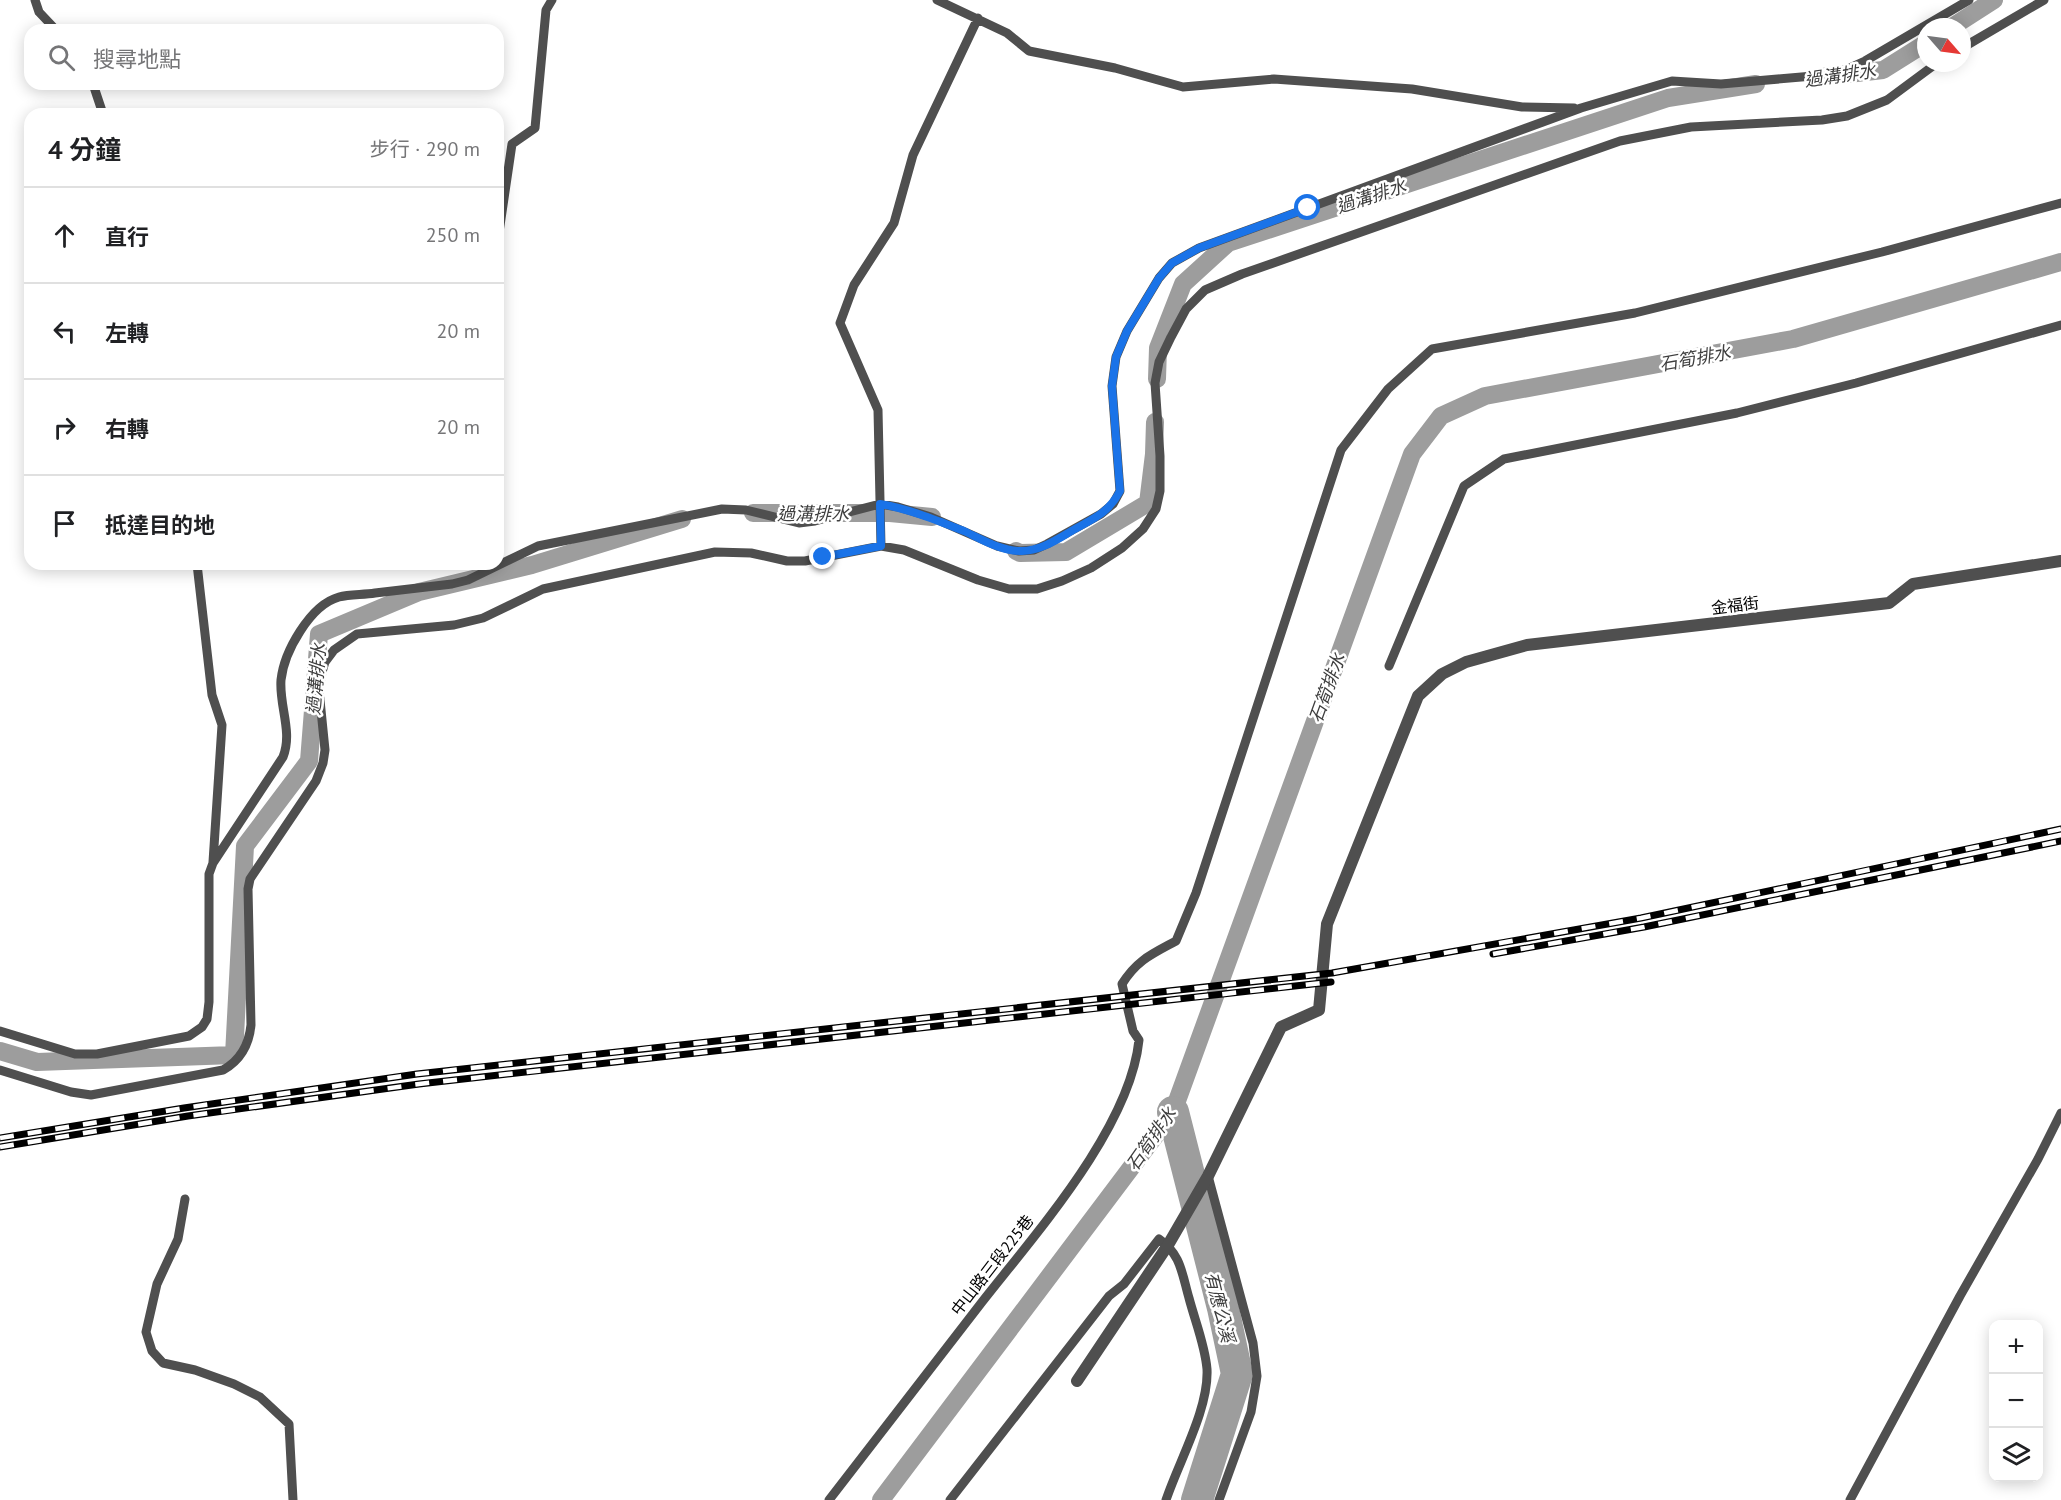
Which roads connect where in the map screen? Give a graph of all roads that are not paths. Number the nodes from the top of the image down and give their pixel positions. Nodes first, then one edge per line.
1 (35, 0) edge
2 (552, 0) edge
3 (937, 0) edge
4 (1969, 0) edge
5 (2044, 0) edge
6 (978, 18) junction
7 (50, 24) edge
8 (1971, 43) edge
9 (1925, 72) edge
10 (95, 90) edge
11 (101, 108) edge
12 (1581, 108) junction
13 (504, 198) edge
14 (2061, 202) edge
15 (2061, 325) edge
16 (880, 504) junction
17 (881, 546) junction
18 (2061, 561) edge
19 (504, 562) edge
20 (198, 570) edge
21 (487, 570) edge
22 (1389, 666) dead end
23 (213, 862) junction
24 (0, 1031) edge
25 (0, 1071) edge
26 (2061, 1113) edge
27 (1208, 1176) junction
28 (185, 1199) dead end
29 (1168, 1245) junction
30 (1077, 1381) dead end
31 (293, 1500) edge
32 (829, 1500) edge
33 (950, 1500) edge
34 (1167, 1500) edge
35 (1220, 1500) edge
36 (1850, 1500) edge

1 - 7 lane
2 - 13 lane
3 - 6 lane
4 - 12 lane
5 - 8 lane
6 - 12 lane
6 - 16 lane
9 - 17 lane
10 - 11 lane
12 - 16 lane
14 - 32 lane, 中山路三段225巷
15 - 22 lane
16 - 17 lane
16 - 19 lane
17 - 25 lane
18 - 27 street, 金福街
20 - 23 lane
21 - 23 lane
23 - 24 lane
26 - 36 lane
27 - 29 street
27 - 35 lane
28 - 31 lane
29 - 30 street
29 - 33 lane
29 - 34 lane

